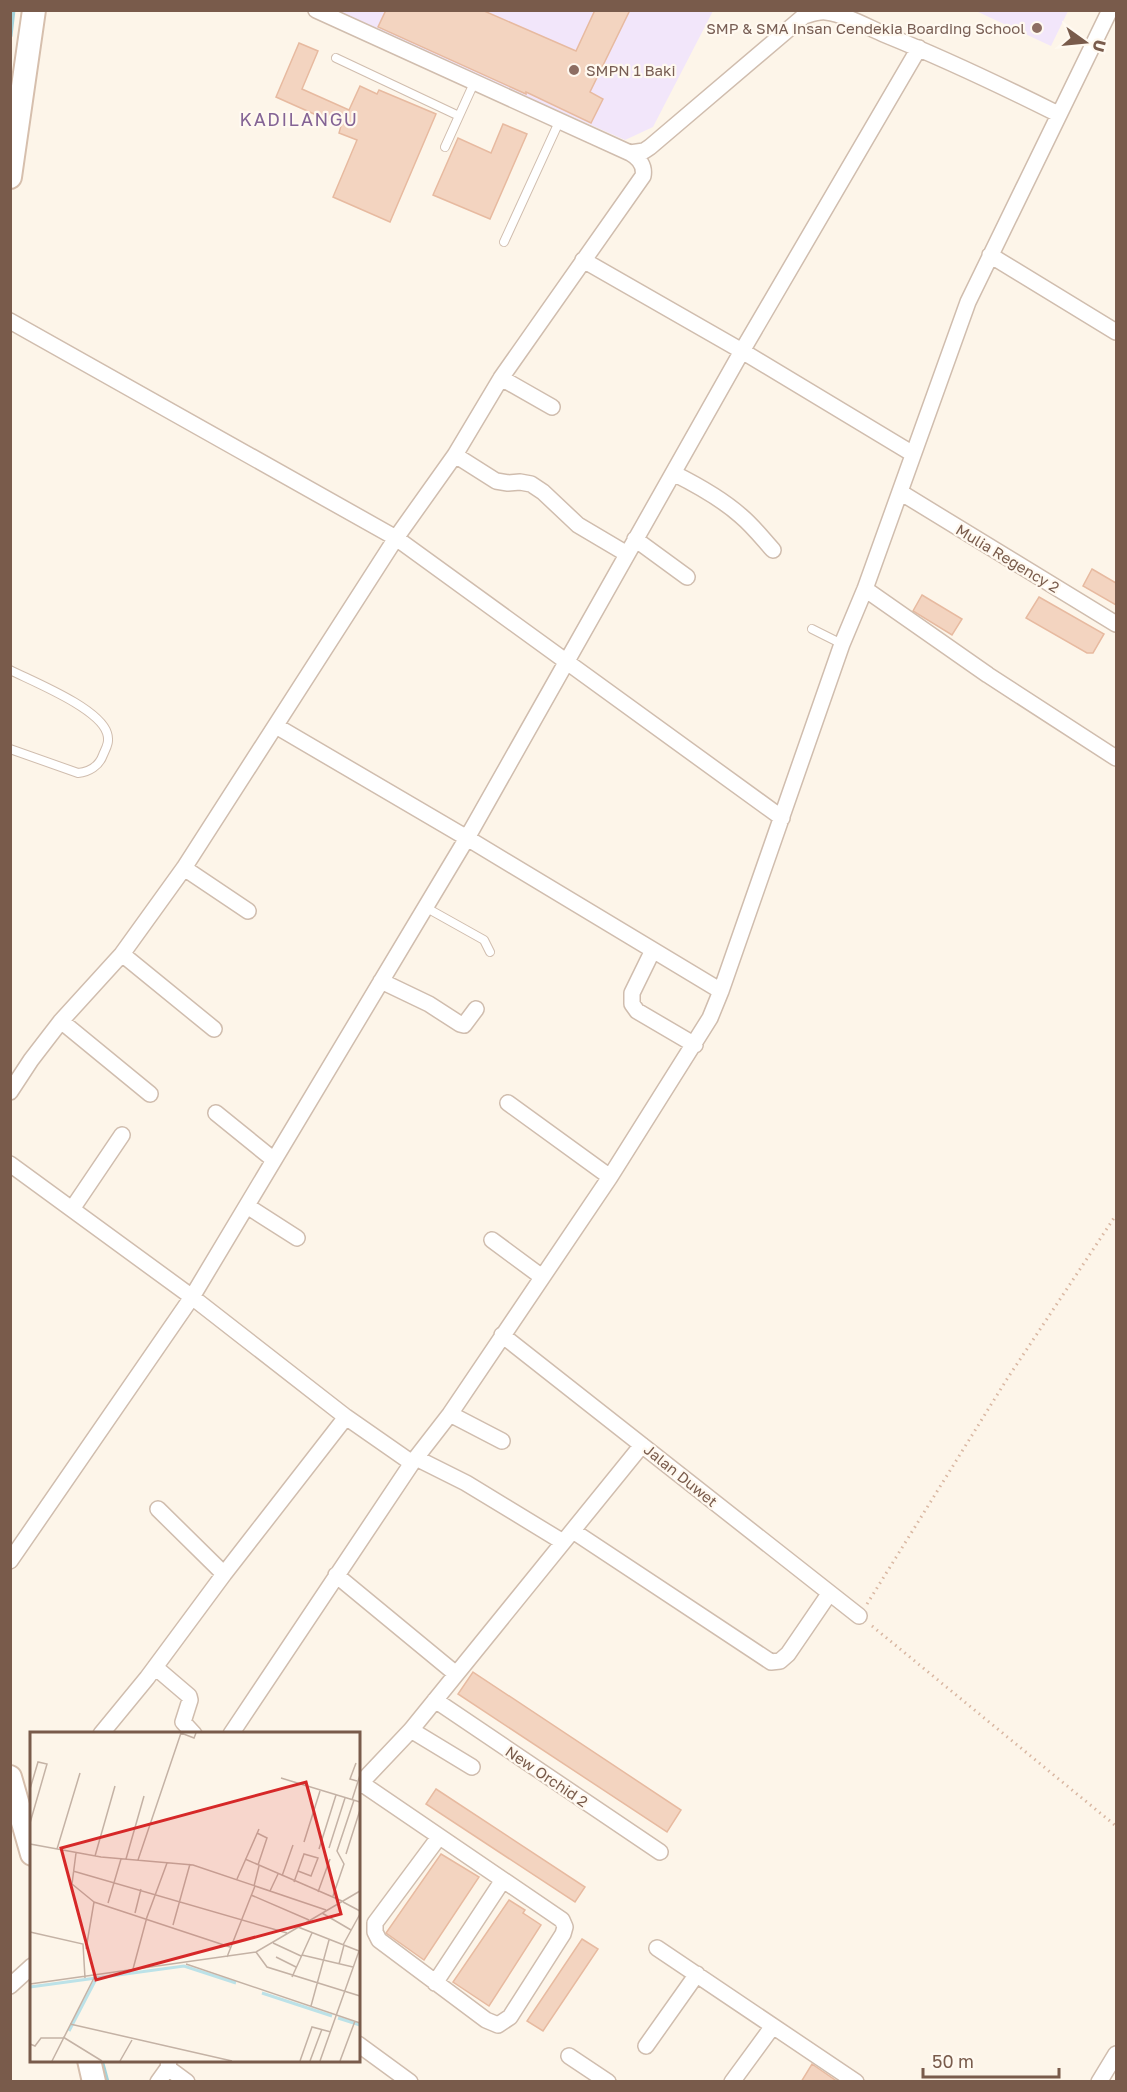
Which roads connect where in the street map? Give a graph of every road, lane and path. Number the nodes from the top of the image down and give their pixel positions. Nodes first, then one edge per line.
1 (34, 10) edge
2 (316, 10) edge
3 (1110, 10) edge
4 (919, 48) junction
5 (336, 58) dead end
6 (474, 84) junction
7 (1058, 114) junction
8 (459, 116) junction
9 (559, 122) junction
10 (445, 147) dead end
11 (630, 153) junction
12 (10, 177) edge
13 (504, 242) dead end
14 (990, 255) junction
15 (583, 260) junction
16 (10, 321) edge
17 (1116, 332) edge
18 (742, 351) junction
19 (501, 378) junction
20 (552, 407) dead end
21 (913, 454) junction
22 (455, 455) junction
23 (673, 473) junction
24 (900, 492) junction
25 (396, 538) junction
26 (635, 539) junction
27 (773, 550) dead end
28 (627, 554) junction
29 (687, 577) dead end
30 (865, 589) junction
31 (1116, 624) edge
32 (812, 629) dead end
33 (842, 644) junction
34 (567, 660) junction
35 (10, 670) edge
36 (276, 726) junction
37 (10, 749) edge
38 (1116, 758) edge
39 (782, 818) junction
40 (467, 838) junction
41 (184, 868) junction
42 (425, 907) junction
43 (248, 911) dead end
44 (653, 950) junction
45 (490, 952) dead end
46 (122, 954) junction
47 (381, 981) junction
48 (721, 991) junction
49 (476, 1009) dead end
50 (61, 1021) junction
51 (214, 1029) dead end
52 (695, 1045) junction
53 (10, 1092) edge
54 (150, 1094) dead end
55 (508, 1103) dead end
56 (216, 1113) dead end
57 (122, 1135) dead end
58 (274, 1160) junction
59 (10, 1164) edge
60 (610, 1177) junction
61 (247, 1206) junction
62 (72, 1209) junction
63 (1116, 1215) edge
64 (297, 1238) dead end
65 (492, 1240) dead end
66 (542, 1277) junction
67 (192, 1297) junction
68 (502, 1335) junction
69 (450, 1414) junction
70 (346, 1417) junction
71 (502, 1441) dead end
72 (642, 1445) junction
73 (414, 1460) junction
74 (158, 1509) dead end
75 (568, 1537) junction
76 (10, 1561) edge
77 (224, 1574) junction
78 (336, 1575) junction
79 (829, 1594) junction
80 (859, 1616) junction
81 (155, 1667) junction
82 (456, 1674) junction
83 (435, 1700) junction
84 (411, 1730) junction
85 (103, 1732) edge
86 (192, 1732) edge
87 (232, 1732) edge
88 (472, 1767) dead end
89 (10, 1776) edge
90 (360, 1784) edge
91 (27, 1818) edge
92 (1116, 1826) edge
93 (439, 1837) junction
94 (30, 1840) edge
95 (660, 1852) dead end
96 (503, 1880) junction
97 (657, 1948) dead end
98 (30, 1968) edge
99 (697, 1974) junction
100 (435, 1983) junction
101 (10, 1986) edge
102 (773, 2026) junction
103 (360, 2045) edge
104 (646, 2046) dead end
105 (1116, 2054) edge
106 (569, 2056) dead end
107 (89, 2062) edge
108 (168, 2064) edge
109 (851, 2080) edge
110 (94, 2082) edge
111 (158, 2082) edge
112 (187, 2082) edge
113 (410, 2082) edge
114 (608, 2082) edge
115 (732, 2082) edge
116 (1099, 2082) edge

1 - 12 main road
2 - 6 street
3 - 7 street
4 - 7 street
4 - 11 street
4 - 18 street
5 - 8 lane
6 - 8 lane
6 - 9 street
7 - 14 street
8 - 10 lane
9 - 11 street
9 - 13 lane
11 - 15 street
14 - 17 street
14 - 21 street
15 - 18 street
15 - 19 street
16 - 25 street
18 - 21 street
18 - 23 street
19 - 20 street
19 - 22 street
21 - 24 street
22 - 25 street
22 - 28 street
23 - 26 street
23 - 27 street
24 - 30 street
24 - 31 street, Mulia Regency 2
25 - 34 street
25 - 36 street
26 - 28 street
26 - 29 street
28 - 34 street
30 - 33 street
30 - 38 street
32 - 33 lane
33 - 39 street
34 - 39 street
34 - 40 street
35 - 37 lane
36 - 40 street
36 - 41 street
39 - 48 street
40 - 42 street
40 - 44 street
41 - 43 street
41 - 46 street
42 - 45 lane
42 - 47 street
44 - 48 street
44 - 52 street
46 - 50 street
46 - 51 street
47 - 49 street
47 - 58 street
48 - 52 street
50 - 53 street
50 - 54 street
52 - 60 street
55 - 60 street
56 - 58 street
57 - 62 street
58 - 61 street
59 - 62 street
60 - 66 street
61 - 64 street
61 - 67 street
62 - 67 street
63 - 80 path
65 - 66 street
66 - 68 street
67 - 70 street
67 - 76 street
68 - 69 street
68 - 72 street, Jalan Duwet
69 - 71 street
69 - 73 street
70 - 73 street
70 - 77 street
72 - 75 street
72 - 79 street, Jalan Duwet
73 - 75 street
73 - 78 street
74 - 77 street
75 - 79 street
75 - 82 street
77 - 81 street
78 - 82 street
78 - 87 street
79 - 80 street, Jalan Duwet
80 - 92 path
81 - 85 street
81 - 86 street
82 - 83 street
83 - 84 street
83 - 95 street, New Orchid 2
84 - 88 street
84 - 90 street
89 - 91 main road
90 - 93 street
91 - 94 main road
93 - 96 street
93 - 100 street
96 - 100 street
96 - 100 street
97 - 99 street
98 - 101 street
99 - 102 street
99 - 104 street
102 - 109 street
102 - 115 street
103 - 113 street
105 - 116 street
106 - 114 street
107 - 110 main road
108 - 111 street
108 - 112 street

